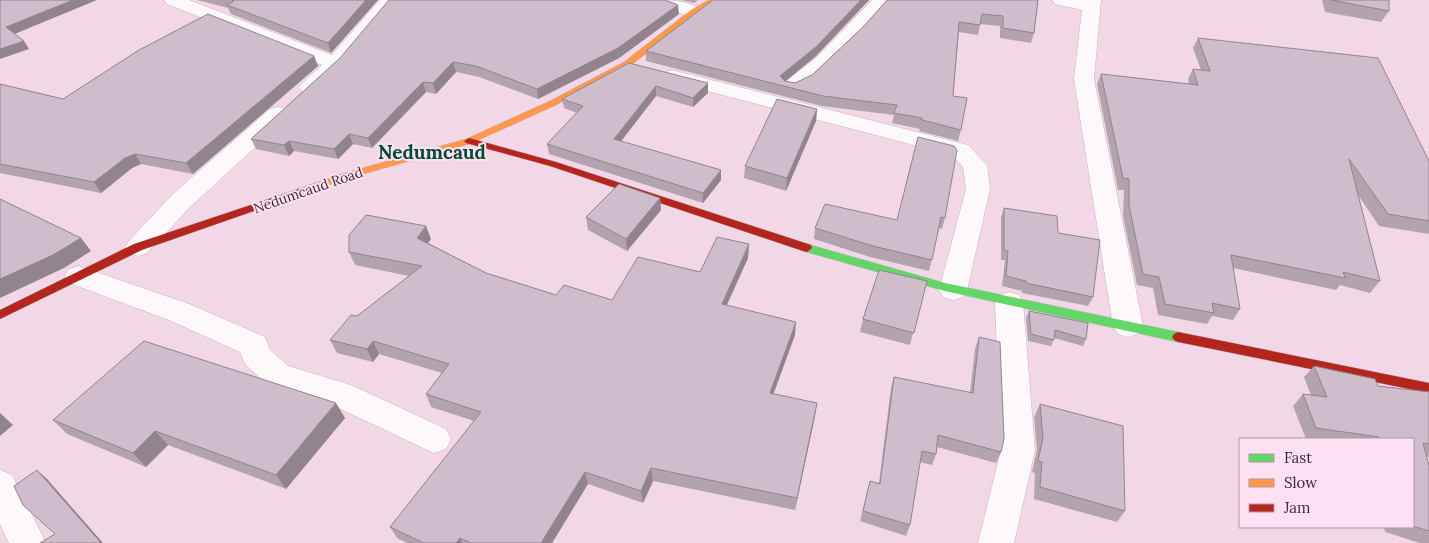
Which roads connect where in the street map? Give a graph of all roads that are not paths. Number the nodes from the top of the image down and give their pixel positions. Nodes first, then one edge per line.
1 (173, 0) edge
2 (390, 0) edge
3 (662, 0) edge
4 (714, 0) edge
5 (882, 0) edge
6 (1061, 0) edge
7 (1091, 3) edge
8 (694, 12) junction
9 (336, 62) junction
10 (628, 64) junction
11 (792, 86) edge
12 (469, 141) junction
13 (138, 247) junction
14 (79, 276) junction
15 (953, 290) junction
16 (1009, 302) junction
17 (0, 315) edge
18 (1128, 326) junction
19 (1429, 388) edge
20 (434, 439) dead end
21 (0, 486) edge
22 (28, 543) edge
23 (996, 543) edge

1 - 9 street
2 - 9 street
3 - 8 street
4 - 8 street, Nedumcaud Road
5 - 11 street
6 - 7 street
7 - 18 street
8 - 10 street, Nedumcaud Road
9 - 13 street
10 - 12 street, Nedumcaud Road
10 - 15 street
12 - 13 street, Nedumcaud Road
12 - 15 street
13 - 14 street, Nedumcaud Road
14 - 17 street, Nedumcaud Road
14 - 20 street
15 - 16 street
16 - 18 street
16 - 23 street
18 - 19 street
21 - 22 street

